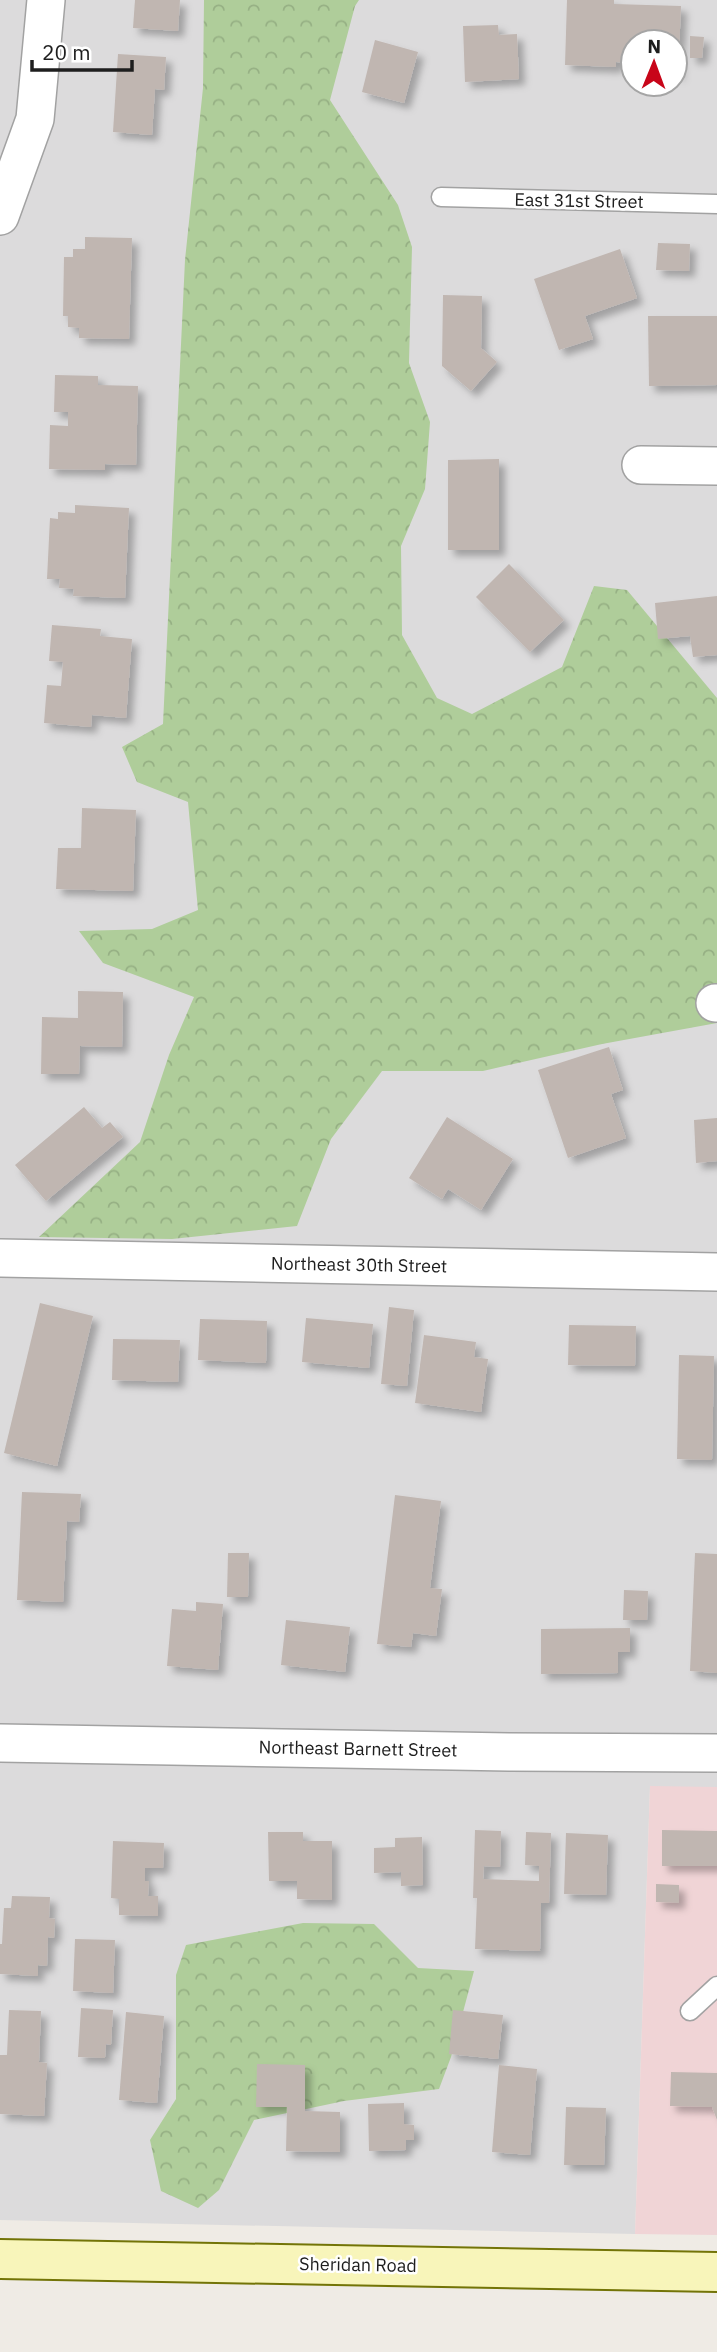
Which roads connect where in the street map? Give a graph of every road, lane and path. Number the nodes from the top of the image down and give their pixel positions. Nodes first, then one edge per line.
1 (46, 0) edge
2 (442, 197) dead end
3 (717, 204) edge
4 (0, 216) edge
5 (641, 465) dead end
6 (717, 466) edge
7 (0, 1258) edge
8 (717, 1272) edge
9 (0, 1742) edge
10 (717, 1753) edge
11 (717, 1986) edge
12 (690, 2011) dead end
13 (0, 2259) edge
14 (717, 2272) edge

1 - 4 street
2 - 3 lane, East 31st Street
5 - 6 street
7 - 8 street, Northeast 30th Street
9 - 10 street, Northeast Barnett Street
11 - 12 lane
13 - 14 main road, Sheridan Road

